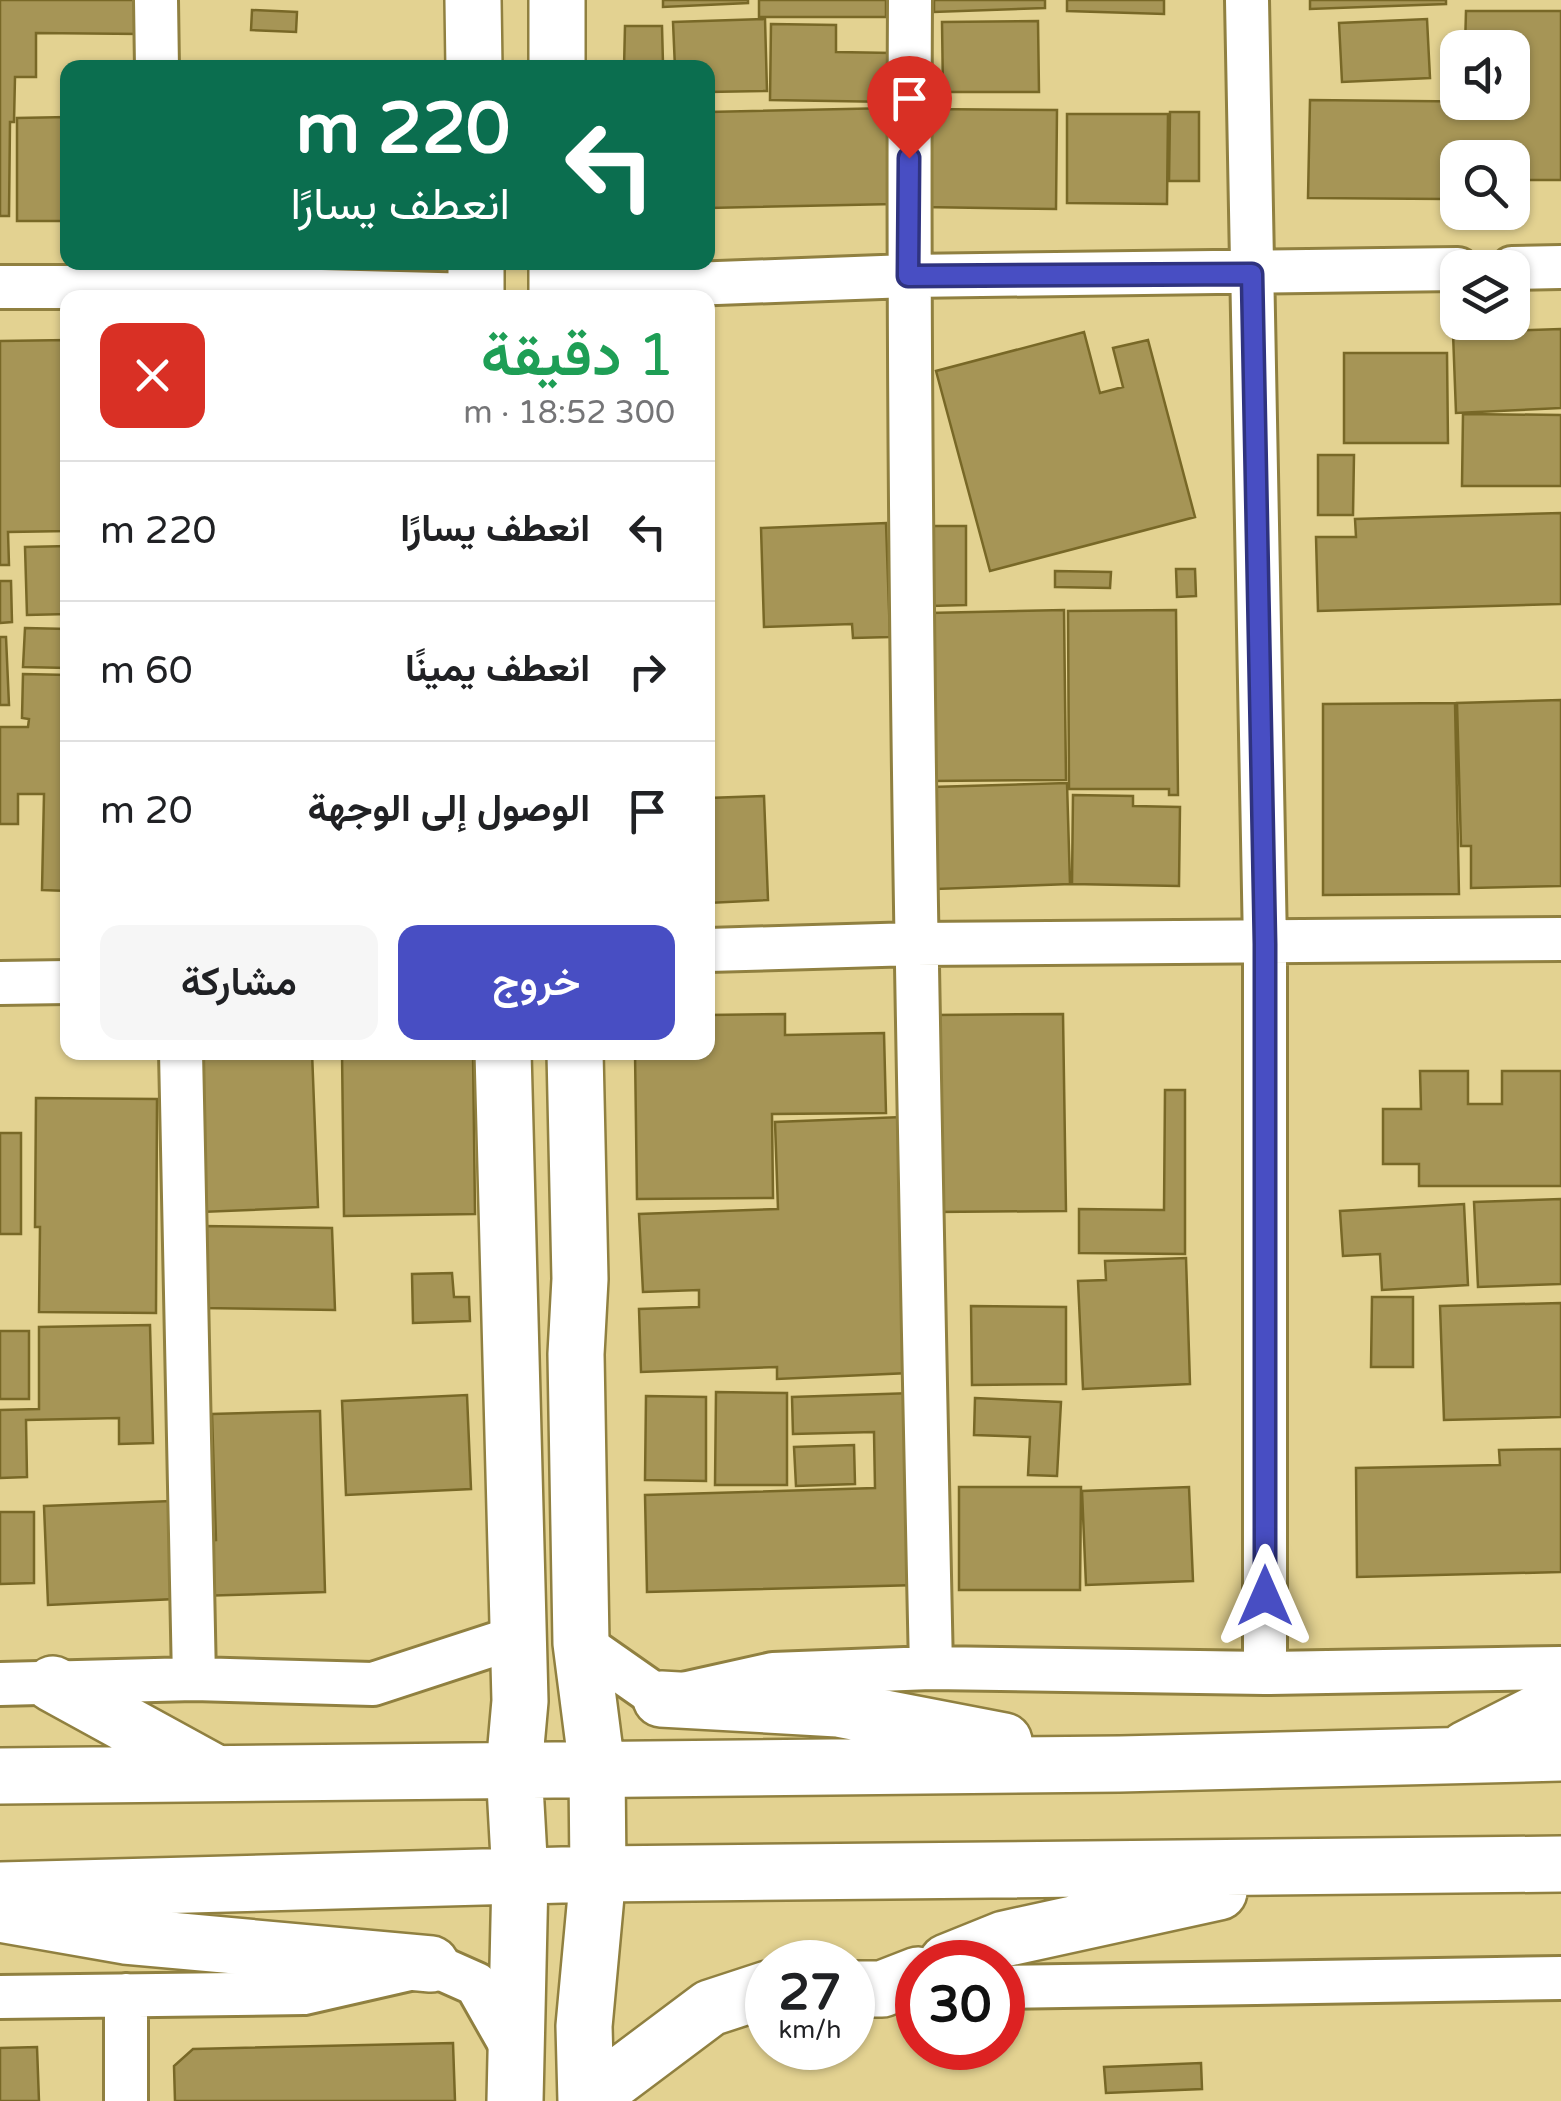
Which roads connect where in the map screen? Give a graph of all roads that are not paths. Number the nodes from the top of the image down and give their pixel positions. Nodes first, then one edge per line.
1 (156, 0) edge
2 (473, 0) edge
3 (558, 0) edge
4 (910, 0) edge
5 (1247, 0) edge
6 (157, 60) edge
7 (474, 60) edge
8 (557, 60) edge
9 (1561, 266) edge
10 (1530, 267) edge
11 (1440, 269) edge
12 (1252, 274) junction
13 (908, 276) junction
14 (161, 282) edge
15 (557, 283) edge
16 (476, 285) edge
17 (0, 287) edge
18 (1561, 939) edge
19 (915, 944) junction
20 (1265, 944) junction
21 (715, 950) edge
22 (60, 982) edge
23 (0, 983) edge
24 (181, 1060) edge
25 (503, 1060) edge
26 (574, 1060) edge
27 (517, 1637) junction
28 (581, 1643) junction
29 (932, 1668) junction
30 (1561, 1668) edge
31 (1265, 1673) junction
32 (194, 1678) junction
33 (26, 1684) edge
34 (661, 1700) junction
35 (1561, 1701) edge
36 (1561, 1752) edge
37 (1454, 1755) junction
38 (1120, 1764) junction
39 (514, 1768) junction
40 (597, 1768) junction
41 (213, 1772) junction
42 (0, 1776) edge
43 (1560, 1865) edge
44 (1336, 1867) junction
45 (598, 1874) junction
46 (520, 1876) junction
47 (0, 1890) edge
48 (0, 1914) edge
49 (1002, 1940) edge
50 (431, 1964) junction
51 (1561, 1978) edge
52 (1025, 1988) edge
53 (126, 1995) junction
54 (745, 1997) edge
55 (0, 1998) edge
56 (515, 2076) edge
57 (126, 2101) edge
58 (586, 2101) edge

1 - 6 street
2 - 7 street
3 - 8 street
4 - 13 street
5 - 12 street
9 - 10 street
11 - 12 street
12 - 13 street
12 - 20 street
13 - 15 street
13 - 19 street
14 - 16 street
14 - 17 street
18 - 20 street
19 - 20 street
19 - 21 street
19 - 29 street
20 - 31 street
22 - 23 street
24 - 32 street
25 - 27 street
26 - 28 street
27 - 32 street
27 - 39 street
28 - 34 street
28 - 40 street
29 - 31 street
29 - 34 street
30 - 31 street
32 - 33 street
33 - 41 street
34 - 38 street
35 - 37 street
36 - 37 street
37 - 38 street
38 - 40 street
39 - 40 street
39 - 41 street
39 - 46 street
40 - 45 street
41 - 42 street
43 - 44 street
44 - 45 street
44 - 49 street
45 - 46 street
45 - 58 street
46 - 47 street
46 - 56 street
48 - 50 street
50 - 53 street
50 - 56 street
51 - 52 street
53 - 55 street
53 - 57 street
54 - 58 street

